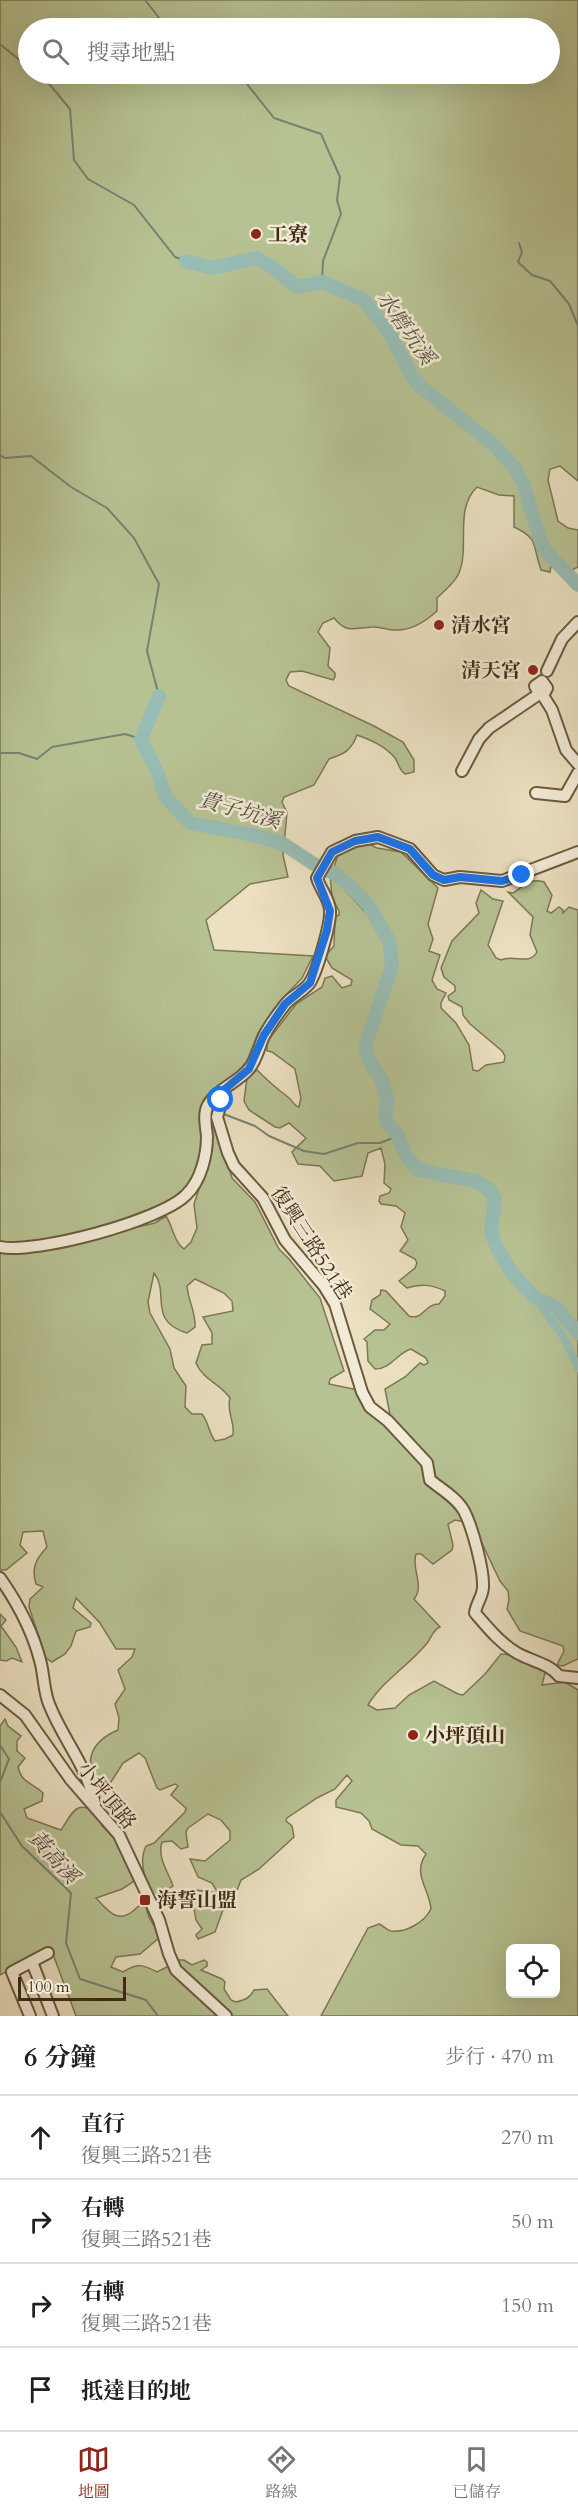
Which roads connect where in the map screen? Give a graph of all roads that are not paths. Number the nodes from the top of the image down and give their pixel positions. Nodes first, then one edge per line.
1 (578, 622) edge
2 (547, 671) dead end
3 (578, 764) edge
4 (462, 771) dead end
5 (578, 773) edge
6 (536, 793) dead end
7 (578, 852) edge
8 (225, 1089) junction
9 (0, 1247) edge
10 (0, 1578) edge
11 (578, 1678) edge
12 (0, 1695) edge
13 (96, 1807) junction
14 (48, 1953) dead end
15 (32, 1962) junction
16 (30, 2016) edge
17 (53, 2016) edge
18 (226, 2016) edge

1 - 2 street
3 - 4 street
5 - 6 street
7 - 8 street
8 - 9 street
8 - 11 street, 復興三路521巷
10 - 13 street
12 - 13 street, 小坪頂路
13 - 18 street, 小坪頂路
14 - 15 street
15 - 16 street
15 - 17 street

